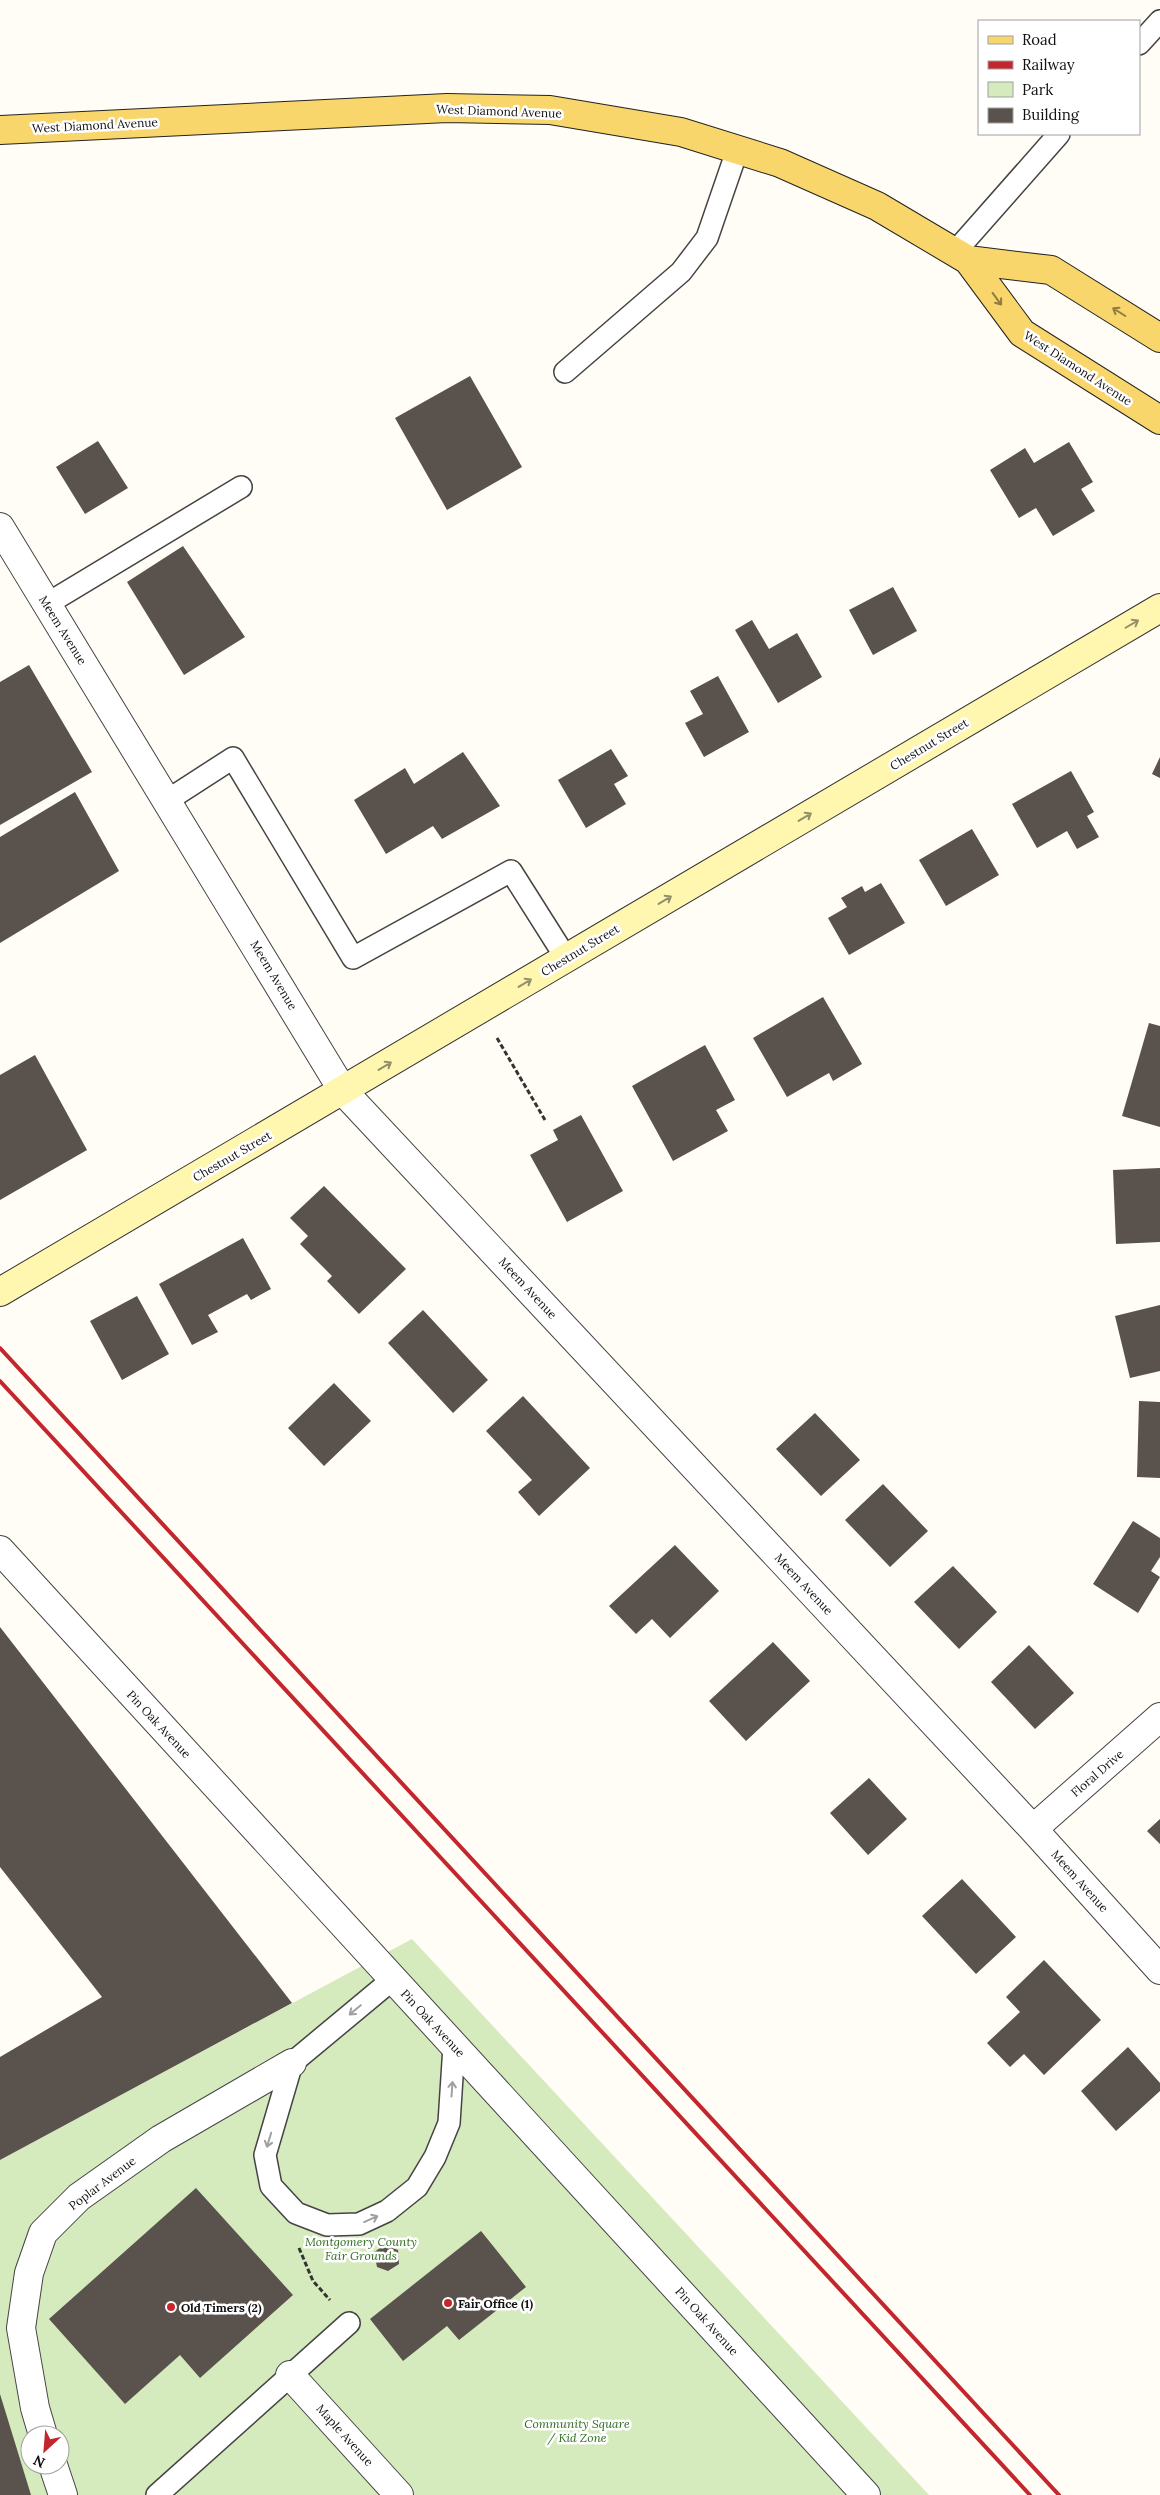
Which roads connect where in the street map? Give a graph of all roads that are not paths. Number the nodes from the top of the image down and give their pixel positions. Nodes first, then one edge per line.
1 (1160, 21) edge
2 (1140, 43) edge
3 (0, 130) edge
4 (1058, 135) edge
5 (738, 148) junction
6 (962, 256) junction
7 (1160, 338) edge
8 (565, 372) dead end
9 (1160, 420) edge
10 (241, 487) dead end
11 (0, 528) edge
12 (47, 604) junction
13 (1160, 608) edge
14 (168, 800) junction
15 (566, 958) junction
16 (343, 1090) junction
17 (0, 1292) edge
18 (0, 1550) edge
19 (1160, 1717) edge
20 (1033, 1829) junction
21 (1160, 1970) edge
22 (393, 1978) junction
23 (454, 2046) junction
24 (292, 2063) junction
25 (349, 2323) road end
26 (290, 2375) junction
27 (40, 2425) edge
28 (56, 2475) edge
29 (63, 2495) edge
30 (157, 2495) edge
31 (399, 2495) edge
32 (866, 2495) edge

1 - 2 lane
3 - 5 main road, West Diamond Avenue
4 - 6 lane
5 - 6 main road, West Diamond Avenue
5 - 8 lane
7 -> 6 main road, West Diamond Avenue
6 -> 9 main road, West Diamond Avenue
10 - 12 lane
11 - 12 street, Meem Avenue
12 - 14 street, Meem Avenue
15 -> 13 street, Chestnut Street
14 - 15 lane
14 - 16 street, Meem Avenue
16 -> 15 street, Chestnut Street
16 - 17 street, Chestnut Street
16 - 20 street, Meem Avenue
18 - 22 street, Pin Oak Avenue
19 - 20 street, Floral Drive
20 - 21 street, Meem Avenue
22 - 23 street, Pin Oak Avenue
22 -> 24 lane
24 -> 23 lane
23 - 32 street, Pin Oak Avenue
24 - 27 street, Poplar Avenue
25 - 26 lane
26 - 30 lane
26 - 31 street, Maple Avenue
28 - 29 street

